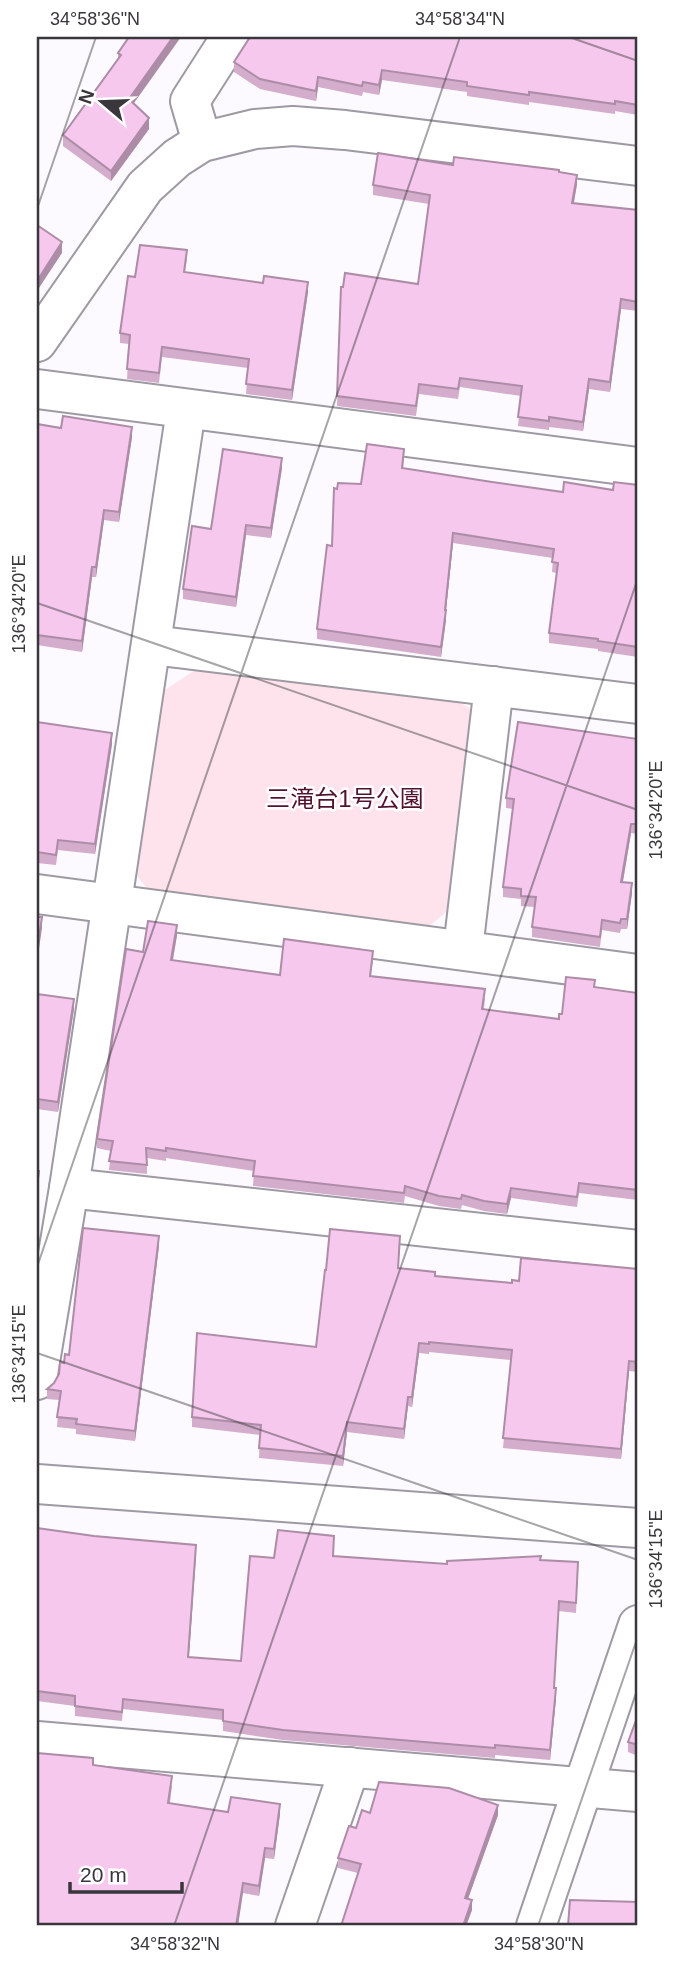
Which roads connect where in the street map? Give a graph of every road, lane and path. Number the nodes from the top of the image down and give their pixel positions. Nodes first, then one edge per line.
1 (231, 37) edge
2 (202, 142) junction
3 (638, 166) edge
4 (37, 342) edge
5 (37, 389) edge
6 (186, 410) junction
7 (638, 467) edge
8 (152, 645) junction
9 (494, 686) junction
10 (638, 704) edge
11 (37, 894) edge
12 (111, 904) junction
13 (463, 949) junction
14 (638, 974) edge
15 (69, 1188) junction
16 (638, 1250) edge
17 (37, 1380) edge
18 (37, 1484) edge
19 (638, 1528) edge
20 (638, 1625) edge
21 (37, 1741) edge
22 (350, 1767) junction
23 (582, 1787) junction
24 (638, 1792) edge
25 (296, 1926) edge
26 (536, 1926) edge

1 - 2 street
2 - 3 street
2 - 4 street
5 - 6 street
6 - 7 street
6 - 8 street
8 - 9 street
8 - 12 street
9 - 10 street
9 - 13 street
11 - 12 street
12 - 13 street
12 - 15 street
13 - 14 street
15 - 16 street
15 - 17 street
18 - 19 street
20 - 23 street
21 - 22 street
22 - 23 street
22 - 25 street
23 - 24 street
23 - 26 street

